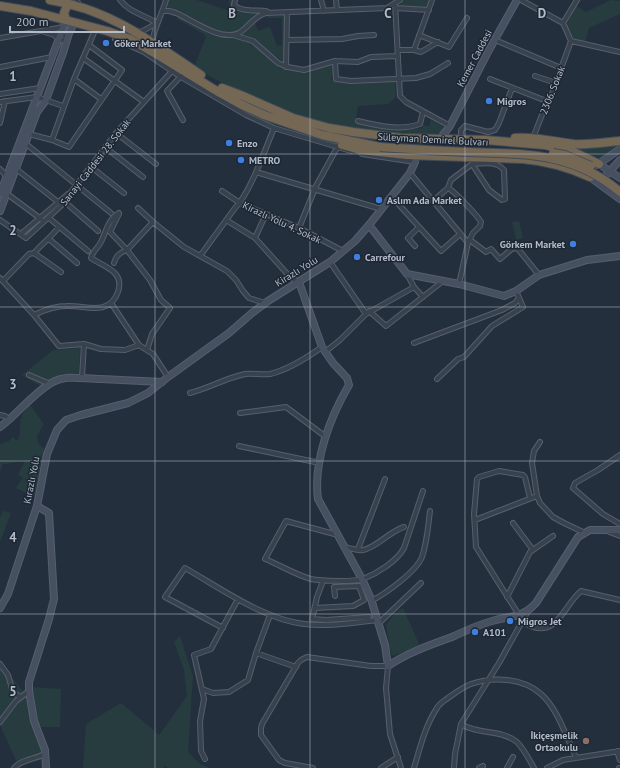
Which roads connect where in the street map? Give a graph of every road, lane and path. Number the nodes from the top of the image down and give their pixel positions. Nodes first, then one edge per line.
1 (50, 0) edge
2 (120, 0) edge
3 (166, 0) edge
4 (235, 0) edge
5 (321, 0) edge
6 (336, 0) edge
7 (400, 0) edge
8 (432, 0) edge
9 (517, 0) edge
10 (521, 0) edge
11 (577, 0) edge
12 (69, 2) edge
13 (78, 3) edge
14 (0, 6) edge
15 (395, 6) junction
16 (337, 10) junction
17 (429, 10) junction
18 (163, 11) junction
19 (324, 11) junction
20 (270, 13) junction
21 (287, 13) junction
22 (467, 18) dead end
23 (75, 22) junction
24 (157, 23) junction
25 (563, 23) junction
26 (65, 24) junction
27 (96, 28) junction
28 (49, 29) junction
29 (132, 30) junction
30 (42, 31) junction
31 (232, 35) junction
32 (374, 35) dead end
33 (419, 35) junction
34 (60, 36) junction
35 (0, 38) edge
36 (67, 39) junction
37 (115, 39) dead end
38 (287, 40) junction
39 (495, 40) junction
40 (571, 41) junction
41 (438, 42) junction
42 (152, 43) junction
43 (89, 45) junction
44 (398, 50) junction
45 (414, 50) junction
46 (620, 52) edge
47 (398, 56) junction
48 (52, 57) junction
49 (83, 58) junction
50 (335, 61) junction
51 (448, 63) dead end
52 (0, 67) edge
53 (286, 67) junction
54 (561, 68) junction
55 (174, 69) junction
56 (182, 74) junction
57 (535, 76) dead end
58 (74, 79) junction
59 (399, 79) junction
60 (490, 79) dead end
61 (114, 81) junction
62 (556, 83) junction
63 (40, 88) junction
64 (512, 88) junction
65 (221, 91) junction
66 (0, 94) edge
67 (37, 97) junction
68 (101, 99) junction
69 (46, 100) junction
70 (5, 101) junction
71 (0, 102) edge
72 (144, 102) junction
73 (550, 102) junction
74 (63, 106) junction
75 (423, 112) junction
76 (183, 120) dead end
77 (358, 121) dead end
78 (0, 123) edge
79 (450, 126) junction
80 (274, 128) junction
81 (116, 133) junction
82 (620, 133) edge
83 (29, 134) junction
84 (533, 138) junction
85 (52, 140) junction
86 (439, 140) junction
87 (458, 140) junction
88 (485, 140) junction
89 (620, 141) edge
90 (23, 142) junction
91 (380, 144) junction
92 (338, 146) junction
93 (105, 147) junction
94 (620, 149) edge
95 (574, 152) junction
96 (407, 155) junction
97 (432, 156) junction
98 (620, 160) edge
99 (415, 162) junction
100 (156, 164) dead end
101 (472, 164) junction
102 (599, 164) junction
103 (90, 166) junction
104 (13, 167) junction
105 (569, 168) junction
106 (0, 169) edge
107 (611, 171) junction
108 (256, 172) junction
109 (410, 173) junction
110 (144, 177) dead end
111 (590, 177) junction
112 (9, 178) junction
113 (620, 178) edge
114 (599, 183) junction
115 (76, 185) junction
116 (620, 186) edge
117 (448, 188) junction
118 (315, 189) junction
119 (222, 191) dead end
120 (71, 192) junction
121 (620, 192) edge
122 (3, 193) edge
123 (124, 193) dead end
124 (391, 196) junction
125 (620, 199) edge
126 (433, 201) junction
127 (58, 202) junction
128 (64, 202) junction
129 (240, 203) junction
130 (138, 208) dead end
131 (0, 209) edge
132 (381, 209) junction
133 (111, 214) dead end
134 (266, 214) junction
135 (49, 218) junction
136 (41, 219) junction
137 (0, 220) edge
138 (226, 220) junction
139 (153, 222) junction
140 (369, 225) junction
141 (59, 227) junction
142 (420, 227) junction
143 (299, 228) junction
144 (98, 231) dead end
145 (21, 234) junction
146 (459, 234) junction
147 (255, 238) junction
148 (49, 240) junction
149 (468, 241) junction
150 (415, 246) dead end
151 (88, 250) dead end
152 (127, 250) junction
153 (343, 251) junction
154 (34, 253) junction
155 (200, 256) junction
156 (620, 256) edge
157 (330, 262) junction
158 (114, 263) dead end
159 (77, 264) dead end
160 (61, 272) dead end
161 (407, 274) junction
162 (539, 275) junction
163 (1, 279) edge
164 (443, 281) junction
165 (298, 282) junction
166 (458, 284) junction
167 (414, 287) junction
168 (516, 291) junction
169 (423, 297) junction
170 (519, 298) junction
171 (111, 303) junction
172 (265, 303) junction
173 (368, 313) junction
174 (34, 315) junction
175 (414, 343) dead end
176 (84, 344) junction
177 (139, 346) junction
178 (147, 350) junction
179 (324, 350) junction
180 (29, 376) dead end
181 (82, 377) junction
182 (168, 377) junction
183 (437, 379) dead end
184 (162, 382) junction
185 (50, 384) junction
186 (190, 393) dead end
187 (240, 413) dead end
188 (0, 415) edge
189 (10, 420) junction
190 (0, 427) edge
191 (326, 437) junction
192 (540, 442) dead end
193 (239, 446) dead end
194 (620, 455) edge
195 (320, 463) junction
196 (385, 479) dead end
197 (423, 491) dead end
198 (537, 496) junction
199 (530, 498) junction
200 (37, 506) junction
201 (430, 512) dead end
202 (475, 520) junction
203 (513, 523) dead end
204 (620, 524) edge
205 (404, 527) dead end
206 (605, 530) junction
207 (620, 530) edge
208 (585, 533) junction
209 (338, 535) junction
210 (554, 536) dead end
211 (620, 536) edge
212 (344, 547) junction
213 (358, 549) junction
214 (533, 550) junction
215 (362, 579) junction
216 (323, 581) junction
217 (421, 583) dead end
218 (335, 596) dead end
219 (507, 597) junction
220 (238, 599) junction
221 (620, 600) edge
222 (371, 601) junction
223 (0, 608) edge
224 (315, 608) junction
225 (528, 611) junction
226 (270, 615) junction
227 (519, 615) junction
228 (369, 617) dead end
229 (378, 622) junction
230 (523, 622) junction
231 (223, 628) junction
232 (256, 653) junction
233 (0, 664) edge
234 (388, 666) junction
235 (296, 667) junction
236 (490, 679) junction
237 (202, 689) junction
238 (29, 691) junction
239 (20, 697) junction
240 (0, 722) edge
241 (461, 724) junction
242 (619, 751) edge
243 (45, 754) junction
244 (398, 757) junction
245 (513, 757) dead end
246 (576, 757) junction
247 (205, 759) dead end
248 (620, 760) edge
249 (14, 768) edge
250 (46, 768) edge
251 (313, 768) edge
252 (381, 768) edge
253 (401, 768) edge
254 (414, 768) edge
255 (454, 768) edge
256 (507, 768) edge
257 (534, 768) edge
258 (547, 768) edge

1 - 12 highway, Süleyman Demirel Bulvarı
2 - 24 street
3 - 18 street
4 - 20 street
5 - 19 street
6 - 16 street
7 - 15 street
8 - 17 street
9 - 39 street, Kemer Caddesi
10 - 25 street
11 - 25 street
12 - 13 highway, Süleyman Demirel Bulvarı
12 - 26 highway
13 - 23 highway
13 - 29 highway, Süleyman Demirel Bulvarı
14 - 26 highway, Süleyman Demirel Bulvarı
15 - 16 street
15 - 17 street
15 - 44 street
16 - 19 street
17 - 33 street
18 - 24 street
18 - 31 street
19 - 21 street
20 - 21 street
20 - 31 street
21 - 38 street
22 - 41 street
23 - 26 highway, Süleyman Demirel Bulvarı
23 - 27 highway, Süleyman Demirel Bulvarı
23 - 36 street
24 - 29 street
24 - 42 street
25 - 40 street
26 - 28 street
26 - 34 street
27 - 43 street
27 - 55 highway, Süleyman Demirel Bulvarı
28 - 30 street
28 - 34 street
29 - 42 highway, Süleyman Demirel Bulvarı
30 - 34 street
30 - 35 street
31 - 53 street
32 - 38 street
33 - 41 street
33 - 45 street
34 - 36 street
34 - 48 street
36 - 69 street
37 - 55 street
38 - 53 street
39 - 54 street
39 - 79 street, Kemer Caddesi
40 - 46 street
40 - 54 street, 2306. Sokak
41 - 45 street
42 - 65 highway, Süleyman Demirel Bulvarı
43 - 49 street
43 - 61 street
44 - 45 street
44 - 47 street
47 - 50 street
47 - 59 street
48 - 52 street
48 - 63 street
49 - 58 street
49 - 61 street
50 - 53 street
50 - 59 street
51 - 59 street
54 - 62 street, 2306. Sokak
55 - 56 highway, Süleyman Demirel Bulvarı
55 - 72 street, Sanayi Caddesi 28. Sokak
56 - 65 highway, Süleyman Demirel Bulvarı
56 - 76 street
56 - 80 street
57 - 62 street
58 - 68 street
58 - 74 street
59 - 75 street
60 - 64 street
61 - 68 street
61 - 72 street
62 - 73 street, 2306. Sokak
63 - 66 street
63 - 67 street
64 - 73 street
64 - 87 street
65 - 86 highway
65 - 91 highway, Süleyman Demirel Bulvarı
65 - 92 highway
67 - 69 street
67 - 70 street
67 - 90 street
68 - 85 street
69 - 74 street
69 - 83 street
70 - 71 street
70 - 78 street
72 - 81 street, Sanayi Caddesi 28. Sokak
73 - 84 street, 2306. Sokak
74 - 85 street
75 - 77 street
75 - 79 street
79 - 86 street, Kemer Caddesi
79 - 87 street
80 - 92 street
80 - 108 street
81 - 93 street, Sanayi Caddesi 28. Sokak
81 - 100 street
82 - 89 street
83 - 85 street
83 - 90 street
84 - 88 highway
84 - 89 highway
86 - 87 highway
87 - 88 highway
88 - 95 highway
90 - 104 street
90 - 115 street
91 - 116 highway, Süleyman Demirel Bulvarı, bridge
91 - 121 highway, Süleyman Demirel Bulvarı, bridge
92 - 96 highway
92 - 99 street
92 - 118 street
93 - 103 street, Sanayi Caddesi 28. Sokak
93 - 110 street
94 - 102 street
95 - 102 highway
95 - 105 highway
96 - 97 highway
96 - 99 street
97 - 99 street
97 - 105 highway
98 - 107 street
98 - 113 street
99 - 109 street, Kirazlı Yolu
101 - 101 street
101 - 117 street
102 - 107 street
102 - 111 street
103 - 115 street, Sanayi Caddesi 28. Sokak
103 - 123 street
104 - 112 street
104 - 127 street
105 - 111 highway
106 - 112 street
107 - 113 street
107 - 114 street
108 - 118 street
108 - 129 street
109 - 124 street, Kirazlı Yolu
109 - 126 street
111 - 114 street
112 - 122 street
114 - 125 street
115 - 120 street, Sanayi Caddesi 28. Sokak
115 - 133 street
117 - 126 street
117 - 149 street
118 - 132 street
118 - 143 street
119 - 129 street, Kirazlı Yolu 4. Sokak
120 - 127 street
120 - 128 street, Sanayi Caddesi 28. Sokak
122 - 131 street
122 - 136 street
124 - 132 street, Kirazlı Yolu
124 - 142 street
126 - 146 street
127 - 136 street
128 - 135 street, Sanayi Caddesi 28. Sokak
128 - 144 street
129 - 134 street, Kirazlı Yolu 4. Sokak
129 - 138 street
130 - 139 street
132 - 140 street, Kirazlı Yolu
134 - 143 street, Kirazlı Yolu 4. Sokak
134 - 147 street
135 - 141 street
135 - 145 street, Sanayi Caddesi 28. Sokak
136 - 145 street
137 - 145 street
138 - 147 street
138 - 155 street
139 - 152 street
139 - 155 street
140 - 153 street, Kirazlı Yolu
140 - 161 street
141 - 148 street
141 - 151 street
142 - 146 street
142 - 150 street
143 - 153 street, Kirazlı Yolu 4. Sokak
146 - 149 street
147 - 165 street
148 - 154 street
148 - 159 street
149 - 162 street
149 - 166 street
152 - 158 street
152 - 171 street
152 - 178 street
153 - 157 street, Kirazlı Yolu
154 - 160 street
154 - 163 street
155 - 172 street
156 - 162 street
157 - 165 street, Kirazlı Yolu
157 - 173 street
161 - 164 street
161 - 167 street
162 - 168 street
163 - 174 street
164 - 166 street
164 - 169 street
165 - 172 street, Kirazlı Yolu
165 - 179 street
166 - 168 street
167 - 169 street
167 - 173 street
168 - 170 street
169 - 173 street
170 - 175 street
170 - 183 street
171 - 174 street
171 - 177 street
172 - 182 street, Kirazlı Yolu
173 - 179 street
174 - 176 street
176 - 177 street
176 - 181 street
177 - 178 street
178 - 182 street
179 - 186 street
179 - 191 street
180 - 185 street
181 - 184 street
181 - 185 street
182 - 184 street, Kırazlı Yolu
184 - 200 street, Kırazlı Yolu
185 - 189 street
187 - 191 street
188 - 189 street
189 - 190 street
191 - 195 street
192 - 198 street
193 - 195 street
194 - 204 street
195 - 209 street
196 - 213 street
197 - 215 street
198 - 199 street
198 - 208 street
199 - 202 street
199 - 202 street
200 - 223 street, Kırazlı Yolu
200 - 238 street
201 - 222 street
202 - 219 street
203 - 214 street
205 - 213 street
206 - 207 street
206 - 208 street
206 - 211 street
208 - 225 street
209 - 212 street
209 - 216 street
210 - 214 street
212 - 213 street
212 - 215 street
214 - 219 street
215 - 216 street
215 - 222 street
216 - 224 street
217 - 229 street
218 - 224 street
219 - 227 street
220 - 226 street
220 - 231 street
220 - 231 street
221 - 230 street
222 - 229 street
224 - 228 street
225 - 227 street
225 - 230 street
226 - 229 street
226 - 232 street
227 - 234 street
229 - 234 street
230 - 236 street
231 - 237 street
232 - 235 street
232 - 237 street
233 - 239 street
234 - 235 street
234 - 244 street
235 - 251 street
236 - 241 street
236 - 246 street
236 - 254 street
237 - 247 street
238 - 239 street
238 - 243 street
239 - 240 street
241 - 255 street
241 - 257 street
242 - 246 street
242 - 248 street
243 - 249 street
243 - 250 street
244 - 252 street
244 - 253 street
245 - 256 street
246 - 258 street

